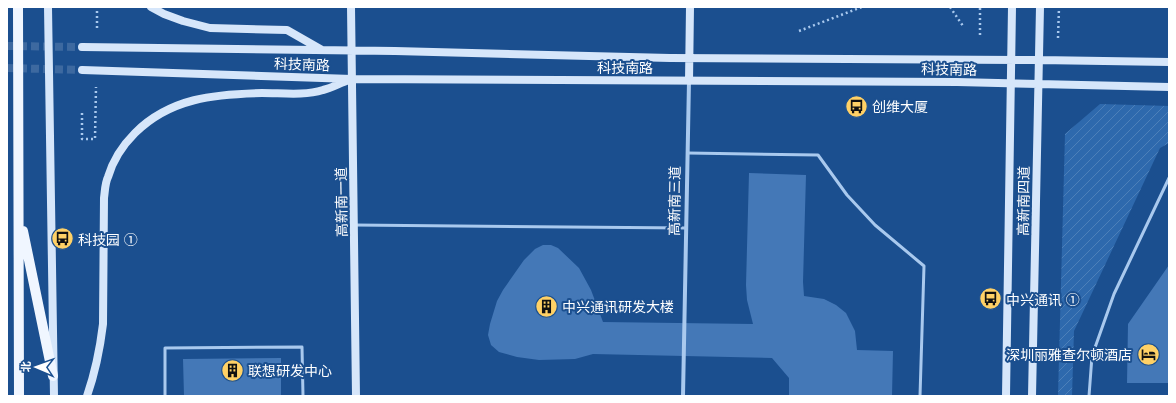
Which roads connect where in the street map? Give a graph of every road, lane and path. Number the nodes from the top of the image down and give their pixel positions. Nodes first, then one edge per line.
1 (18, 7) edge
2 (48, 7) edge
3 (97, 7) edge
4 (151, 7) edge
5 (351, 7) edge
6 (690, 7) edge
7 (862, 7) edge
8 (950, 7) edge
9 (980, 7) edge
10 (1012, 7) edge
11 (1040, 7) edge
12 (1059, 7) edge
13 (963, 26) dead end
14 (96, 28) dead end
15 (799, 31) dead end
16 (980, 35) dead end
17 (1058, 38) dead end
18 (82, 47) tunnel mouth
19 (323, 50) junction
20 (352, 50) junction
21 (690, 58) junction
22 (1011, 60) junction
23 (1039, 60) junction
24 (1169, 62) edge
25 (82, 70) tunnel mouth
26 (352, 78) junction
27 (689, 81) junction
28 (1010, 84) junction
29 (1038, 84) junction
30 (96, 87) dead end
31 (1169, 87) edge
32 (82, 113) dead end
33 (688, 153) junction
34 (1169, 178) edge
35 (18, 210) junction
36 (354, 225) junction
37 (686, 228) junction
38 (54, 376) junction
39 (19, 396) edge
40 (54, 396) edge
41 (87, 396) edge
42 (165, 396) edge
43 (303, 396) edge
44 (356, 396) edge
45 (683, 396) edge
46 (920, 396) edge
47 (1006, 396) edge
48 (1032, 396) edge
49 (1089, 396) edge

1 - 35 main road
2 - 38 main road
3 - 14 path
4 - 19 main road
5 - 20 main road, 高新南一道
6 - 21 main road, 高新南三道
7 - 15 path
8 - 13 path
9 - 16 path
10 - 22 main road, 高新南四道
11 - 23 main road, 高新南四道
12 - 17 path
18 - 19 main road, 科技南路
19 - 20 main road, 科技南路
20 - 21 main road, 科技南路
20 - 26 main road, 高新南一道
21 - 22 main road, 科技南路
21 - 27 main road, 高新南三道
22 - 23 main road, 科技南路
22 - 28 main road, 高新南四道
23 - 24 main road, 科技南路
23 - 29 main road, 高新南四道
25 - 26 main road, 科技南路
26 - 27 main road, 科技南路
26 - 36 main road, 高新南一道
26 - 41 main road
27 - 28 main road, 科技南路
27 - 33 street, 高新南三道
28 - 29 main road, 科技南路
28 - 47 main road, 高新南四道
29 - 31 main road, 科技南路
29 - 48 main road, 高新南四道
30 - 32 path
33 - 37 street, 高新南三道
33 - 46 lane
34 - 49 lane
35 - 38 main road
35 - 39 main road
36 - 37 lane
36 - 44 main road, 高新南一道
37 - 45 street, 高新南三道
38 - 40 main road
42 - 43 lane

